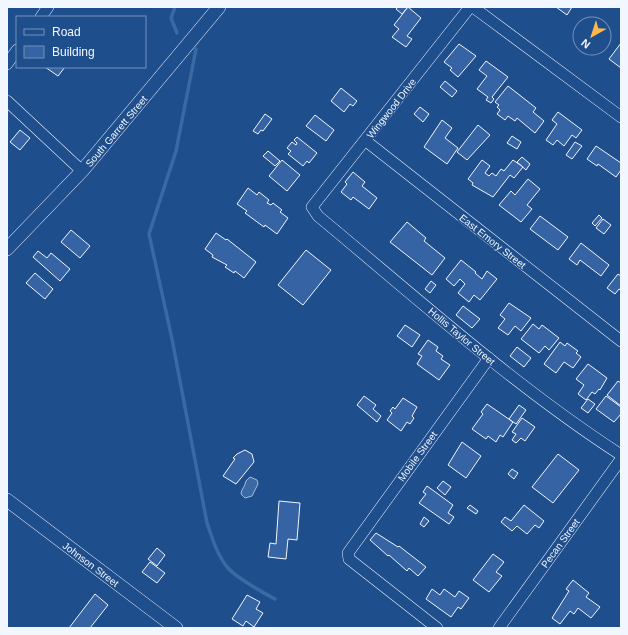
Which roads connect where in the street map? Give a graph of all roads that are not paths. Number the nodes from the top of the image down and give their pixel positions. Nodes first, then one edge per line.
1 (48, 7) edge
2 (219, 7) edge
3 (471, 7) edge
4 (42, 16) edge
5 (16, 51) edge
6 (7, 64) edge
7 (7, 101) edge
8 (621, 117) edge
9 (366, 141) junction
10 (82, 171) junction
11 (312, 207) joint
12 (7, 249) edge
13 (621, 341) edge
14 (489, 358) junction
15 (621, 455) edge
16 (621, 459) edge
17 (7, 500) edge
18 (176, 628) edge
19 (437, 628) edge
20 (499, 628) edge

1 - 4 street
2 - 10 street, South Garrett Street
3 - 8 street
3 - 9 street, Wingwood Drive
5 - 6 street
7 - 10 street
9 - 11 street, Wingwood Drive
9 - 13 street, East Emory Street
10 - 12 street, South Garrett Street
11 - 14 street, Hollis Taylor Street
14 - 15 street, Hollis Taylor Street
14 - 19 street, Mobile Street
16 - 20 street, Pecan Street
17 - 18 street, Johnson Street

